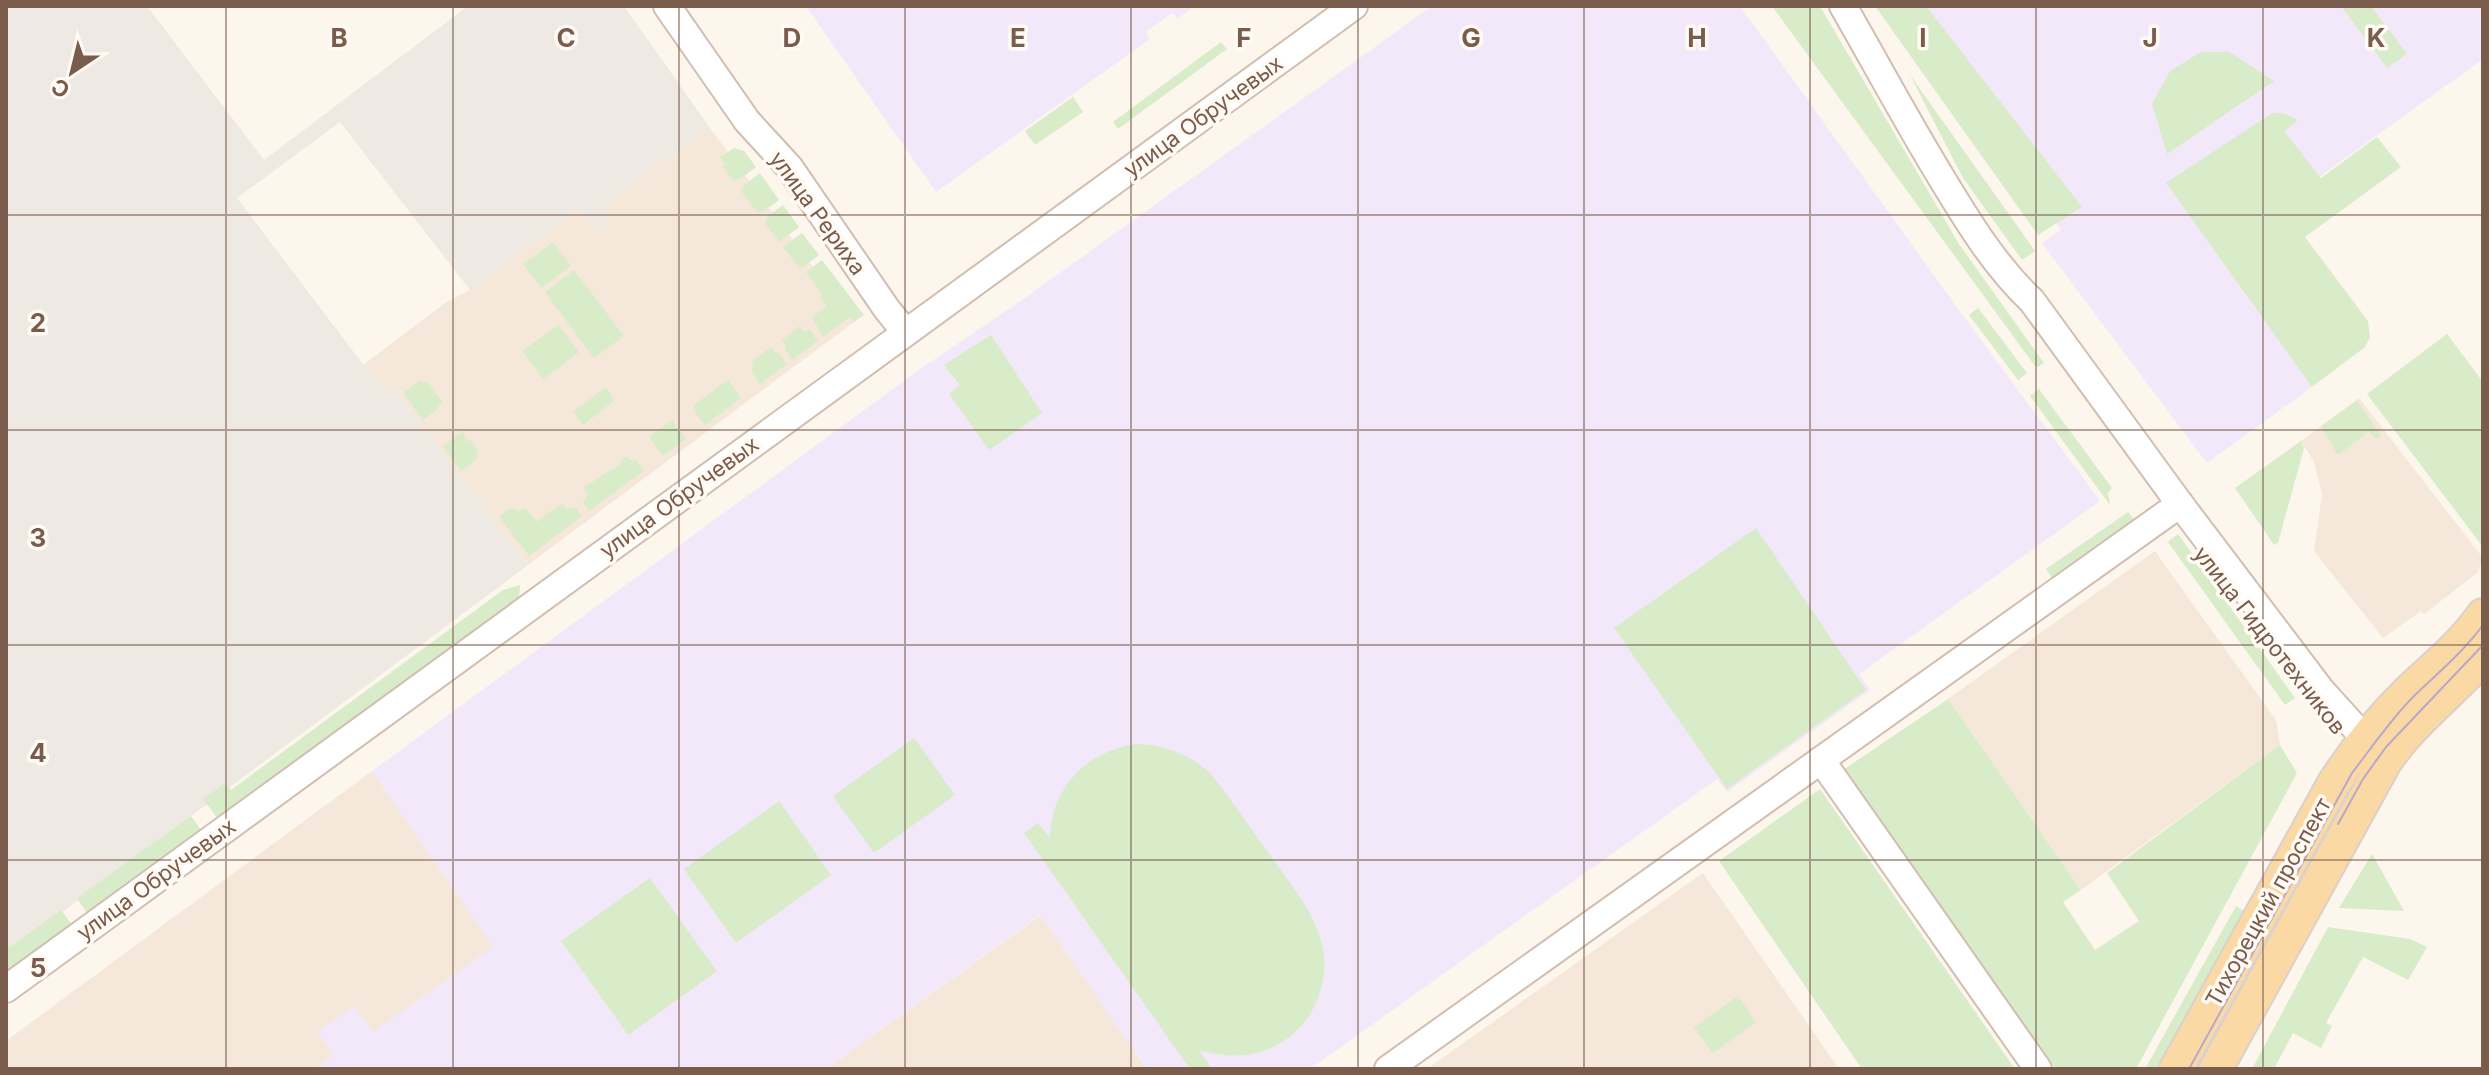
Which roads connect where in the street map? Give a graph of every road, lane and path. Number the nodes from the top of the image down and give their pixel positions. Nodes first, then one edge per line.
1 (667, 6) edge
2 (1354, 6) edge
3 (1843, 6) edge
4 (905, 332) junction
5 (2174, 508) junction
6 (2483, 615) edge
7 (2483, 658) edge
8 (2375, 749) junction
9 (1821, 760) junction
10 (6, 989) edge
11 (1388, 1069) edge
12 (2038, 1069) edge
13 (2176, 1069) edge
14 (2216, 1069) edge

1 - 4 street, улица Рериха
2 - 4 street, улица Обручевых
3 - 5 street, улица Гидротехников
4 - 10 street, улица Обручевых
5 - 8 street, улица Гидротехников
5 - 9 street
6 - 8 main road
7 - 8 main road
8 - 13 main road, Тихорецкий проспект
8 - 14 main road, Тихорецкий проспект
9 - 11 street
9 - 12 street

